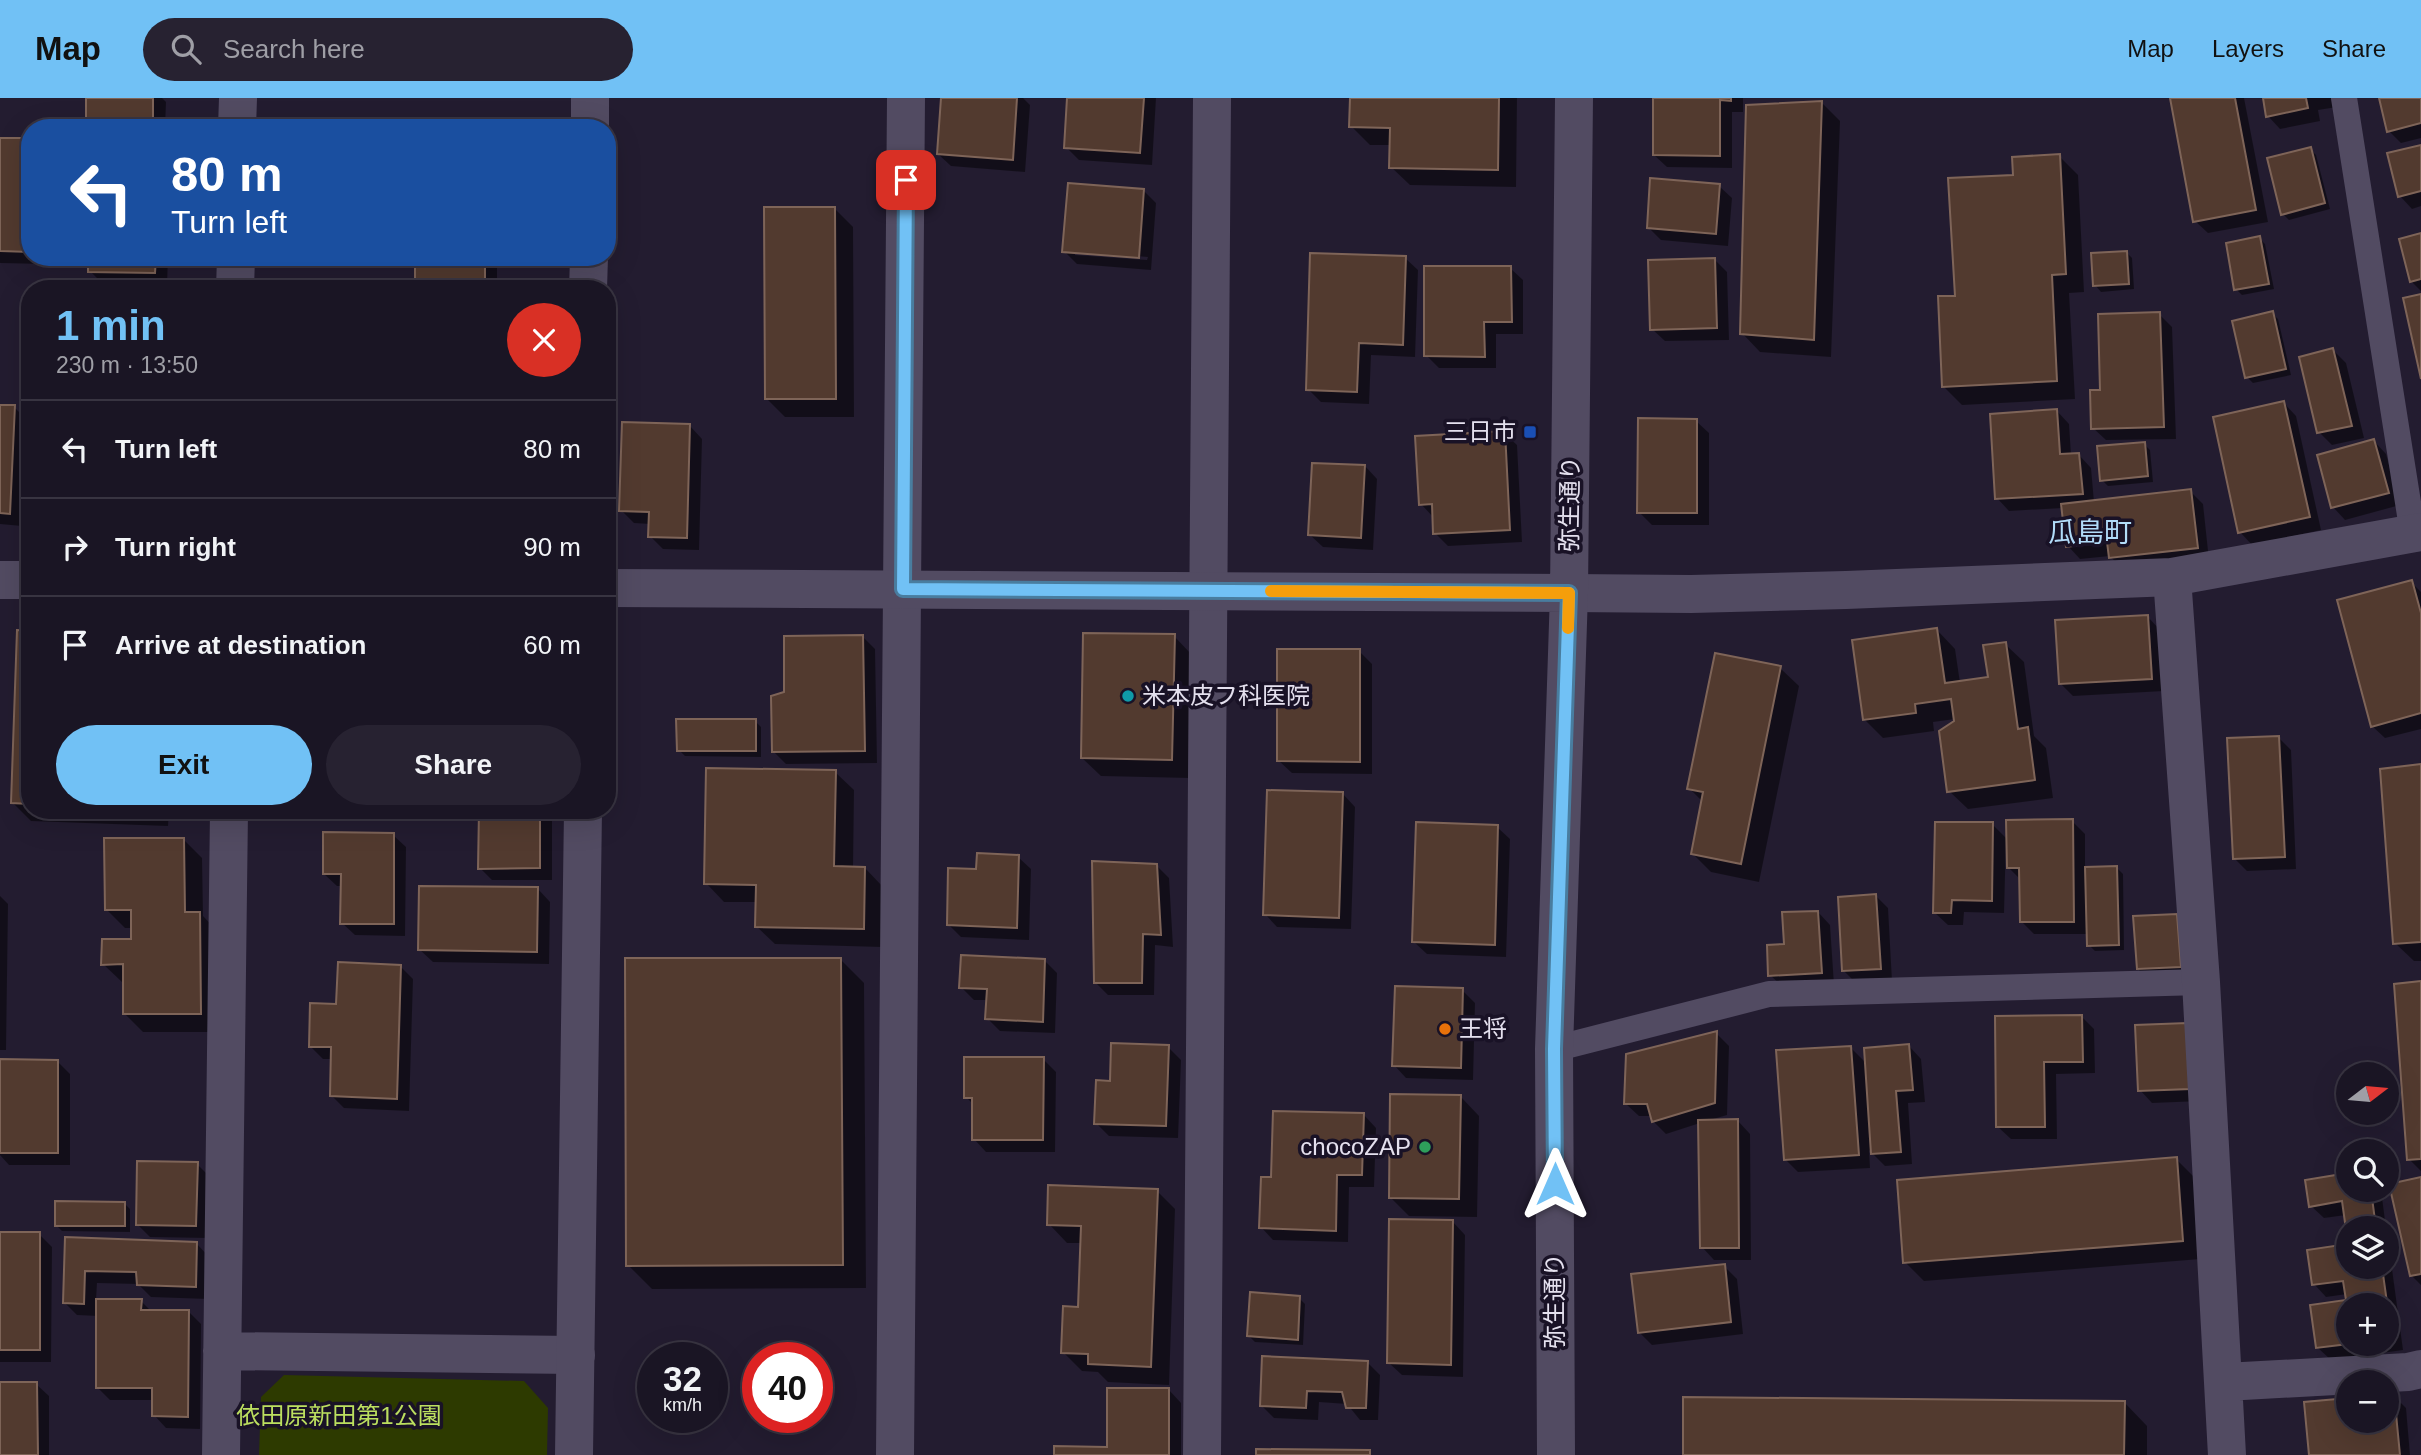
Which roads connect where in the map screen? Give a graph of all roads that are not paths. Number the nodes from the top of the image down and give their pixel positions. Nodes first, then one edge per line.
1 (237, 98) edge
2 (590, 98) edge
3 (906, 98) edge
4 (1212, 98) edge
5 (1574, 98) edge
6 (2344, 98) edge
7 (237, 119) edge
8 (590, 119) edge
9 (2417, 533) edge
10 (2172, 577) junction
11 (0, 580) edge
12 (21, 580) edge
13 (616, 588) edge
14 (903, 589) junction
15 (1209, 590) junction
16 (1569, 593) junction
17 (229, 819) edge
18 (583, 819) edge
19 (2201, 982) junction
20 (1554, 1049) junction
21 (222, 1350) junction
22 (576, 1355) junction
23 (2421, 1369) edge
24 (2225, 1382) junction
25 (221, 1455) edge
26 (574, 1455) edge
27 (895, 1455) edge
28 (1202, 1455) edge
29 (1556, 1455) edge
30 (2228, 1455) edge

1 - 7 street
2 - 8 street
3 - 14 street
4 - 15 street
5 - 16 street, 弥生通り
6 - 9 lane
9 - 10 street
10 - 16 street
10 - 19 street
11 - 12 street
13 - 14 street
14 - 15 street
14 - 27 street
15 - 16 street
15 - 28 street
16 - 20 street, 弥生通り
17 - 21 street
18 - 22 street
19 - 20 lane
19 - 24 street
20 - 29 street, 弥生通り
21 - 22 street
21 - 25 street
22 - 26 street
23 - 24 street
24 - 30 street

